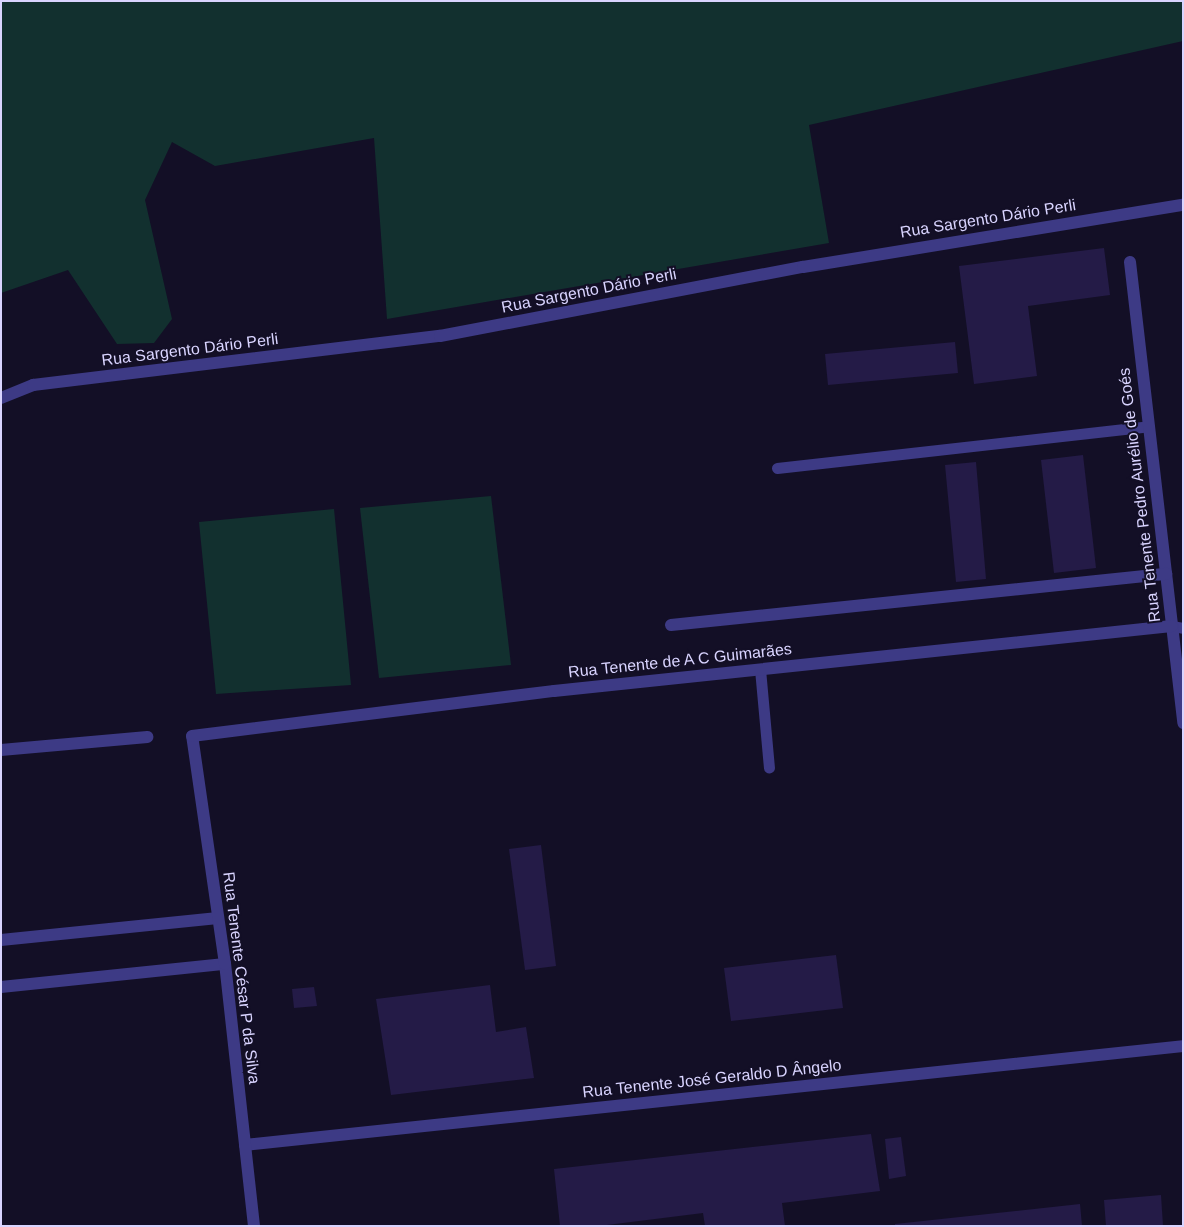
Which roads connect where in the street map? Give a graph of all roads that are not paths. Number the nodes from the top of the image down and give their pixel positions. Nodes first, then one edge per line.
1 (1183, 205) edge
2 (1130, 262) dead end
3 (1, 398) edge
4 (1149, 426) junction
5 (777, 468) dead end
6 (1166, 574) junction
7 (671, 625) dead end
8 (1177, 627) edge
9 (760, 669) junction
10 (1183, 723) edge
11 (192, 736) joint
12 (147, 737) dead end
13 (1, 750) edge
14 (769, 768) dead end
15 (218, 918) junction
16 (1, 940) edge
17 (224, 964) junction
18 (1, 987) edge
19 (1183, 1046) edge
20 (244, 1145) junction
21 (254, 1226) edge

1 - 3 street, Rua Sargento Dário Perli
2 - 4 street, Rua Tenente Pedro Aurélio de Goés
4 - 5 lane
4 - 6 street, Rua Tenente Pedro Aurélio de Goés
6 - 7 street
6 - 8 street, Rua Tenente Pedro Aurélio de Goés
8 - 9 street, Rua Tenente de A C Guimarães
8 - 10 street, Rua Tenente Pedro Aurélio de Goés
9 - 11 street, Rua Tenente de A C Guimarães
9 - 14 lane
11 - 15 street, Rua Tenente César P da Silva
12 - 13 street
15 - 16 street
15 - 17 street, Rua Tenente César P da Silva
17 - 18 street
17 - 20 street, Rua Tenente César P da Silva
19 - 20 street, Rua Tenente José Geraldo D Ângelo
20 - 21 street, Rua Tenente César P da Silva

